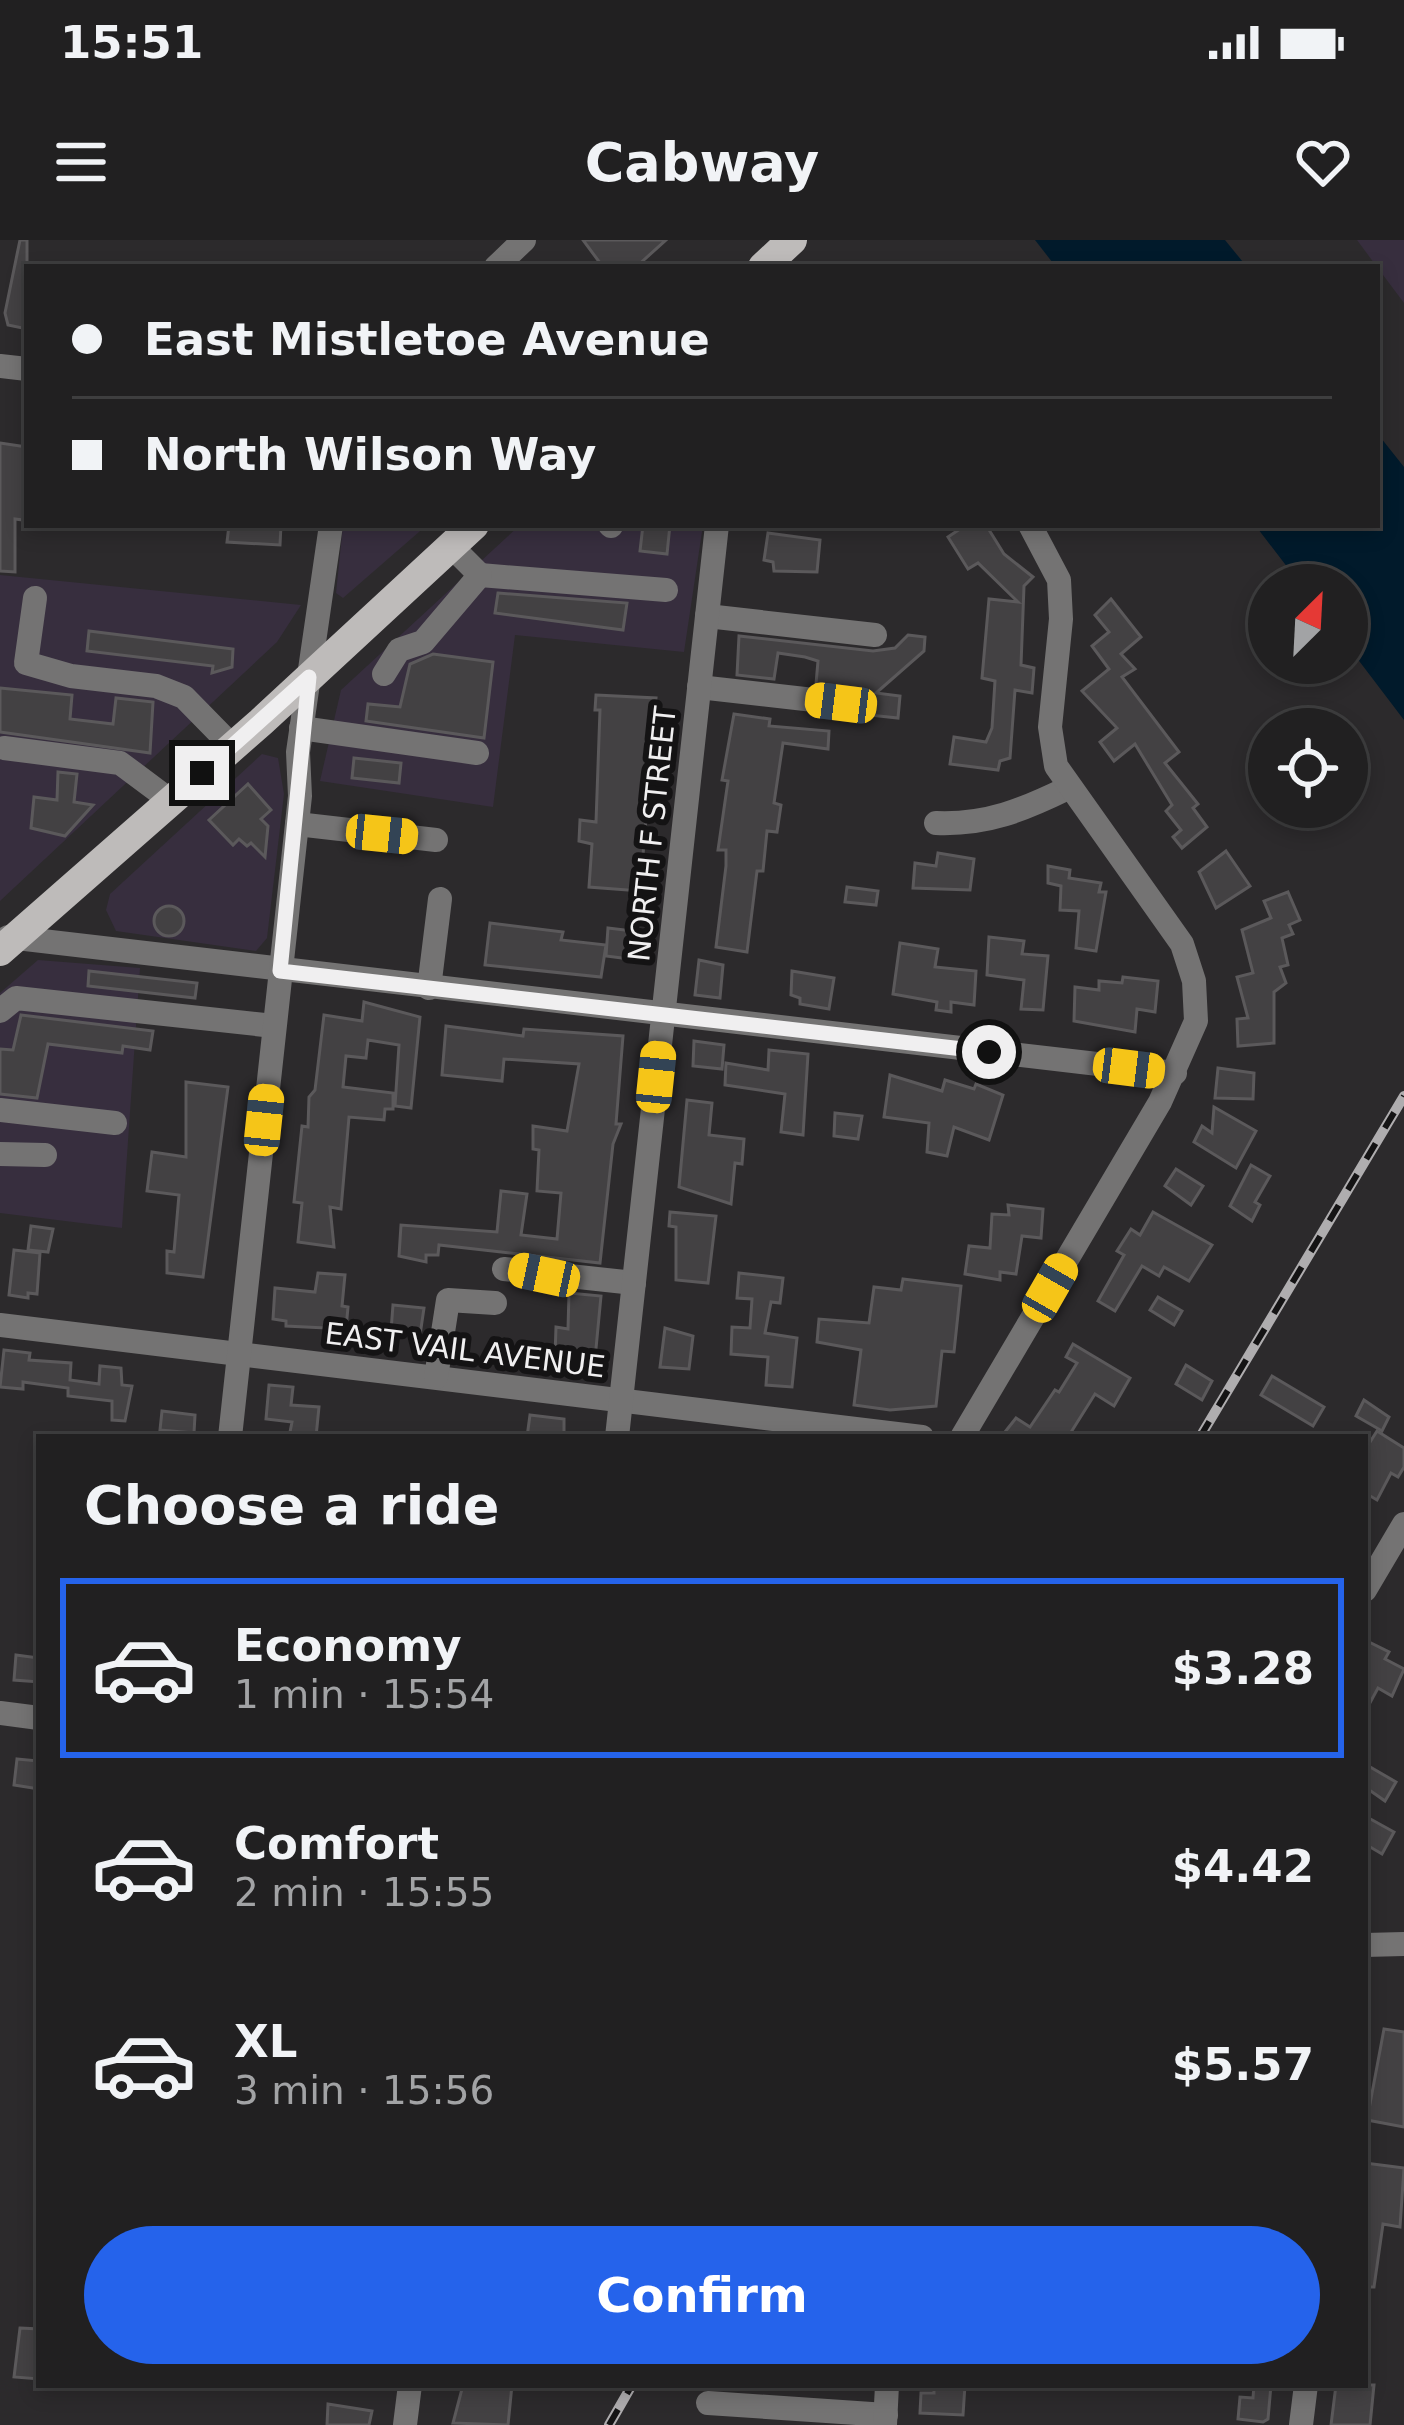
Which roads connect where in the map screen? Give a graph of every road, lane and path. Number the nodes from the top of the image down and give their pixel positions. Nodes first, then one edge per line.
1 (524, 240) edge
2 (792, 240) edge
3 (499, 264) edge
4 (766, 264) edge
5 (331, 528) edge
6 (717, 528) edge
7 (1032, 528) edge
8 (462, 535) edge
9 (480, 575) junction
10 (666, 590) dead end
11 (35, 598) dead end
12 (707, 616) junction
13 (875, 635) dead end
14 (384, 674) dead end
15 (309, 677) junction
16 (699, 687) junction
17 (841, 703) dead end
18 (302, 728) junction
19 (232, 746) junction
20 (4, 748) dead end
21 (477, 753) dead end
22 (1068, 788) junction
23 (171, 801) junction
24 (936, 823) dead end
25 (297, 824) junction
26 (436, 839) dead end
27 (440, 899) dead end
28 (5, 942) edge
29 (280, 971) junction
30 (429, 988) junction
31 (0, 1011) edge
32 (662, 1014) junction
33 (274, 1026) junction
34 (1175, 1073) junction
35 (0, 1110) edge
36 (115, 1123) dead end
37 (0, 1154) edge
38 (45, 1155) dead end
39 (504, 1268) dead end
40 (634, 1283) junction
41 (495, 1303) dead end
42 (0, 1325) edge
43 (239, 1353) junction
44 (436, 1377) junction
45 (622, 1398) junction
46 (230, 1434) edge
47 (617, 1434) edge
48 (899, 1434) edge
49 (964, 1434) edge
50 (1404, 1524) edge
51 (1368, 1585) edge
52 (0, 1713) edge
53 (36, 1718) edge
54 (1404, 1944) edge
55 (1368, 1945) edge
56 (410, 2388) edge
57 (887, 2388) edge
58 (1306, 2388) edge
59 (708, 2403) dead end
60 (885, 2420) edge
61 (405, 2425) edge
62 (1301, 2425) edge

1 - 3 street
2 - 4 main road
5 - 15 street
6 - 12 street, NORTH F STREET
7 - 22 street
8 - 9 street
8 - 15 main road
9 - 10 street
9 - 14 street
11 - 19 street
12 - 13 street
12 - 16 street, NORTH F STREET
15 - 18 street
15 - 19 main road
16 - 17 street
16 - 32 street, NORTH F STREET
18 - 21 street
18 - 25 street
19 - 23 main road
20 - 23 street
22 - 24 street
22 - 34 street
23 - 28 main road
25 - 26 street
25 - 29 street
27 - 30 street
28 - 29 street
29 - 30 street
29 - 33 street
30 - 32 street
31 - 33 street
32 - 34 street
32 - 40 street, NORTH F STREET
33 - 43 street
34 - 49 street
35 - 36 street
37 - 38 street
39 - 40 street
40 - 45 street, NORTH F STREET
41 - 44 street
42 - 43 street, EAST VAIL AVENUE
43 - 44 street, EAST VAIL AVENUE
43 - 46 street
44 - 45 street, EAST VAIL AVENUE
45 - 47 street, NORTH F STREET
45 - 48 street, EAST VAIL AVENUE
50 - 51 street
52 - 53 street
54 - 55 street
56 - 61 street
57 - 60 street
58 - 62 street
59 - 60 street

